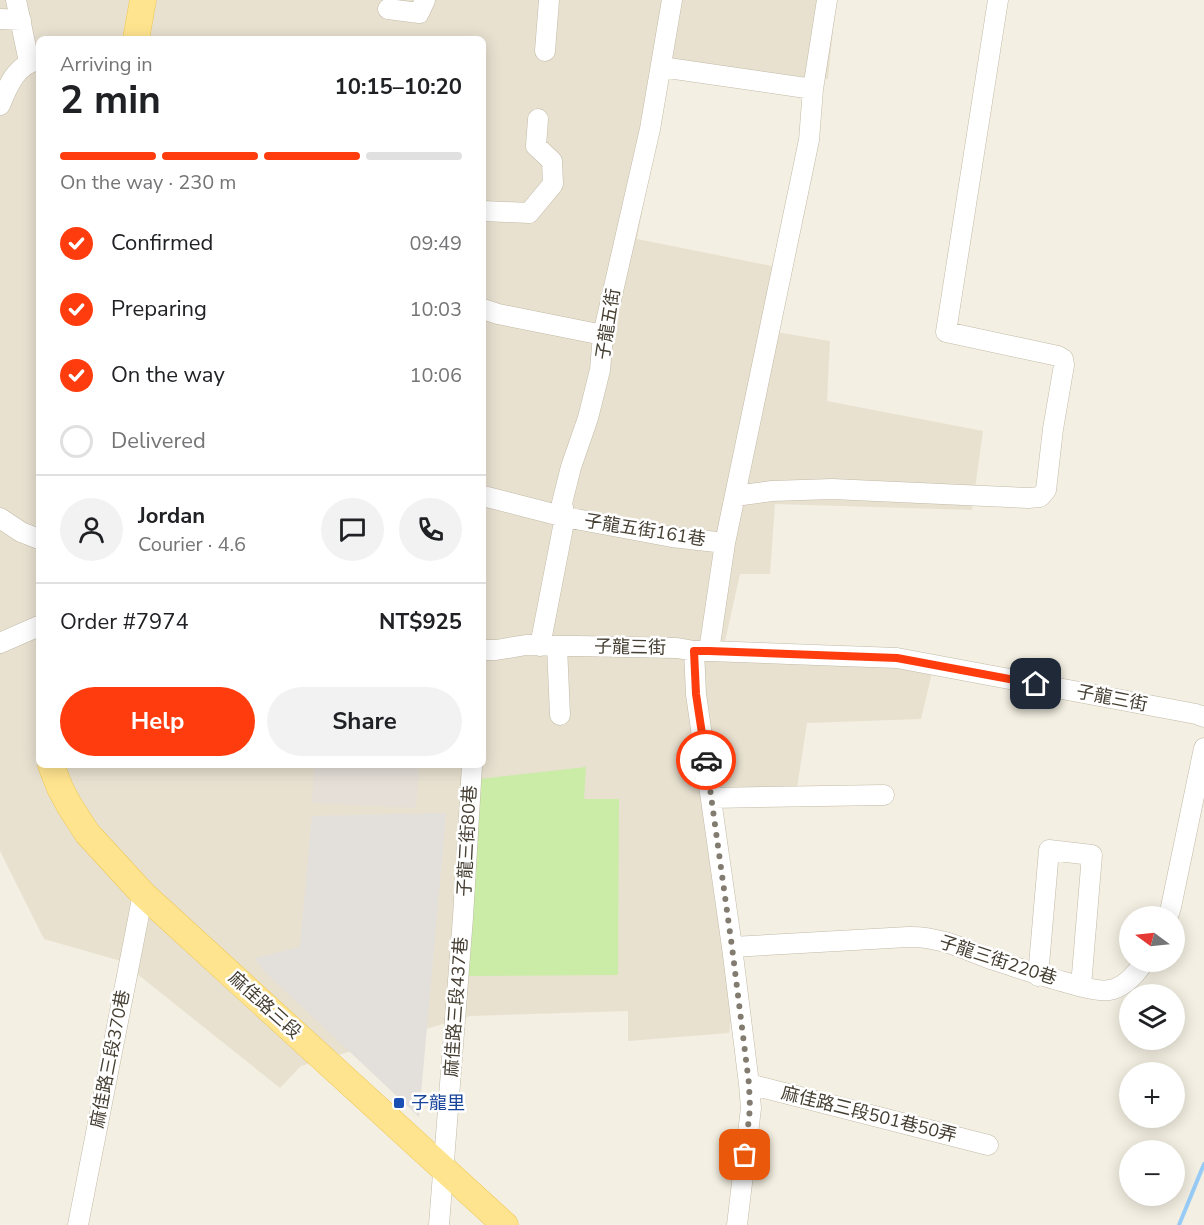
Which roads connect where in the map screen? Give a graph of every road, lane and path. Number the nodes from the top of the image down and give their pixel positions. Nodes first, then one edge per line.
1 (16, 0) edge
2 (143, 0) edge
3 (425, 0) edge
4 (549, 0) edge
5 (672, 0) edge
6 (827, 0) edge
7 (998, 0) edge
8 (388, 9) dead end
9 (0, 19) edge
10 (21, 20) junction
11 (137, 36) edge
12 (545, 51) dead end
13 (34, 61) edge
14 (661, 67) junction
15 (813, 89) junction
16 (2, 93) edge
17 (538, 119) dead end
18 (486, 211) edge
19 (486, 310) edge
20 (603, 335) junction
21 (735, 496) junction
22 (486, 497) edge
23 (565, 517) junction
24 (0, 518) edge
25 (36, 538) edge
26 (725, 543) junction
27 (36, 628) edge
28 (0, 643) edge
29 (548, 646) junction
30 (486, 650) edge
31 (702, 651) junction
32 (560, 715) dead end
33 (1204, 717) edge
34 (1204, 748) edge
35 (52, 768) edge
36 (472, 768) edge
37 (884, 795) dead end
38 (711, 798) junction
39 (143, 894) junction
40 (1171, 906) edge
41 (463, 916) joint
42 (732, 947) junction
43 (1136, 972) edge
44 (1038, 976) junction
45 (1081, 986) junction
46 (749, 1084) junction
47 (988, 1145) dead end
48 (444, 1169) junction
49 (78, 1225) edge
50 (439, 1225) edge
51 (505, 1225) edge
52 (737, 1225) edge

1 - 10 street
2 - 11 main road
3 - 8 street
4 - 12 street
5 - 14 street, 子龍五街
6 - 15 street
7 - 21 street
9 - 10 street
10 - 13 street
13 - 16 street
14 - 15 street
14 - 20 street, 子龍五街
15 - 21 street
17 - 18 street
19 - 20 street
20 - 23 street, 子龍五街
21 - 26 street
22 - 23 street, 子龍五街161巷
23 - 26 street, 子龍五街161巷
23 - 29 street, 子龍五街
24 - 25 street
26 - 31 street
27 - 28 street
29 - 30 street, 子龍三街
29 - 31 street, 子龍三街
29 - 32 street, 子龍五街
31 - 33 street, 子龍三街
31 - 38 street
34 - 40 street
35 - 39 main road, 麻佳路三段
36 - 41 street, 子龍三街80巷
37 - 38 street
38 - 42 street
39 - 48 main road, 麻佳路三段
39 - 49 street, 麻佳路三段370巷
41 - 48 street, 麻佳路三段437巷
42 - 44 street, 子龍三街220巷
42 - 46 street
43 - 45 street, 子龍三街220巷
44 - 45 street, 子龍三街220巷
44 - 45 street
46 - 47 street, 麻佳路三段501巷50弄
46 - 52 street
48 - 50 street, 麻佳路三段437巷
48 - 51 main road, 麻佳路三段

